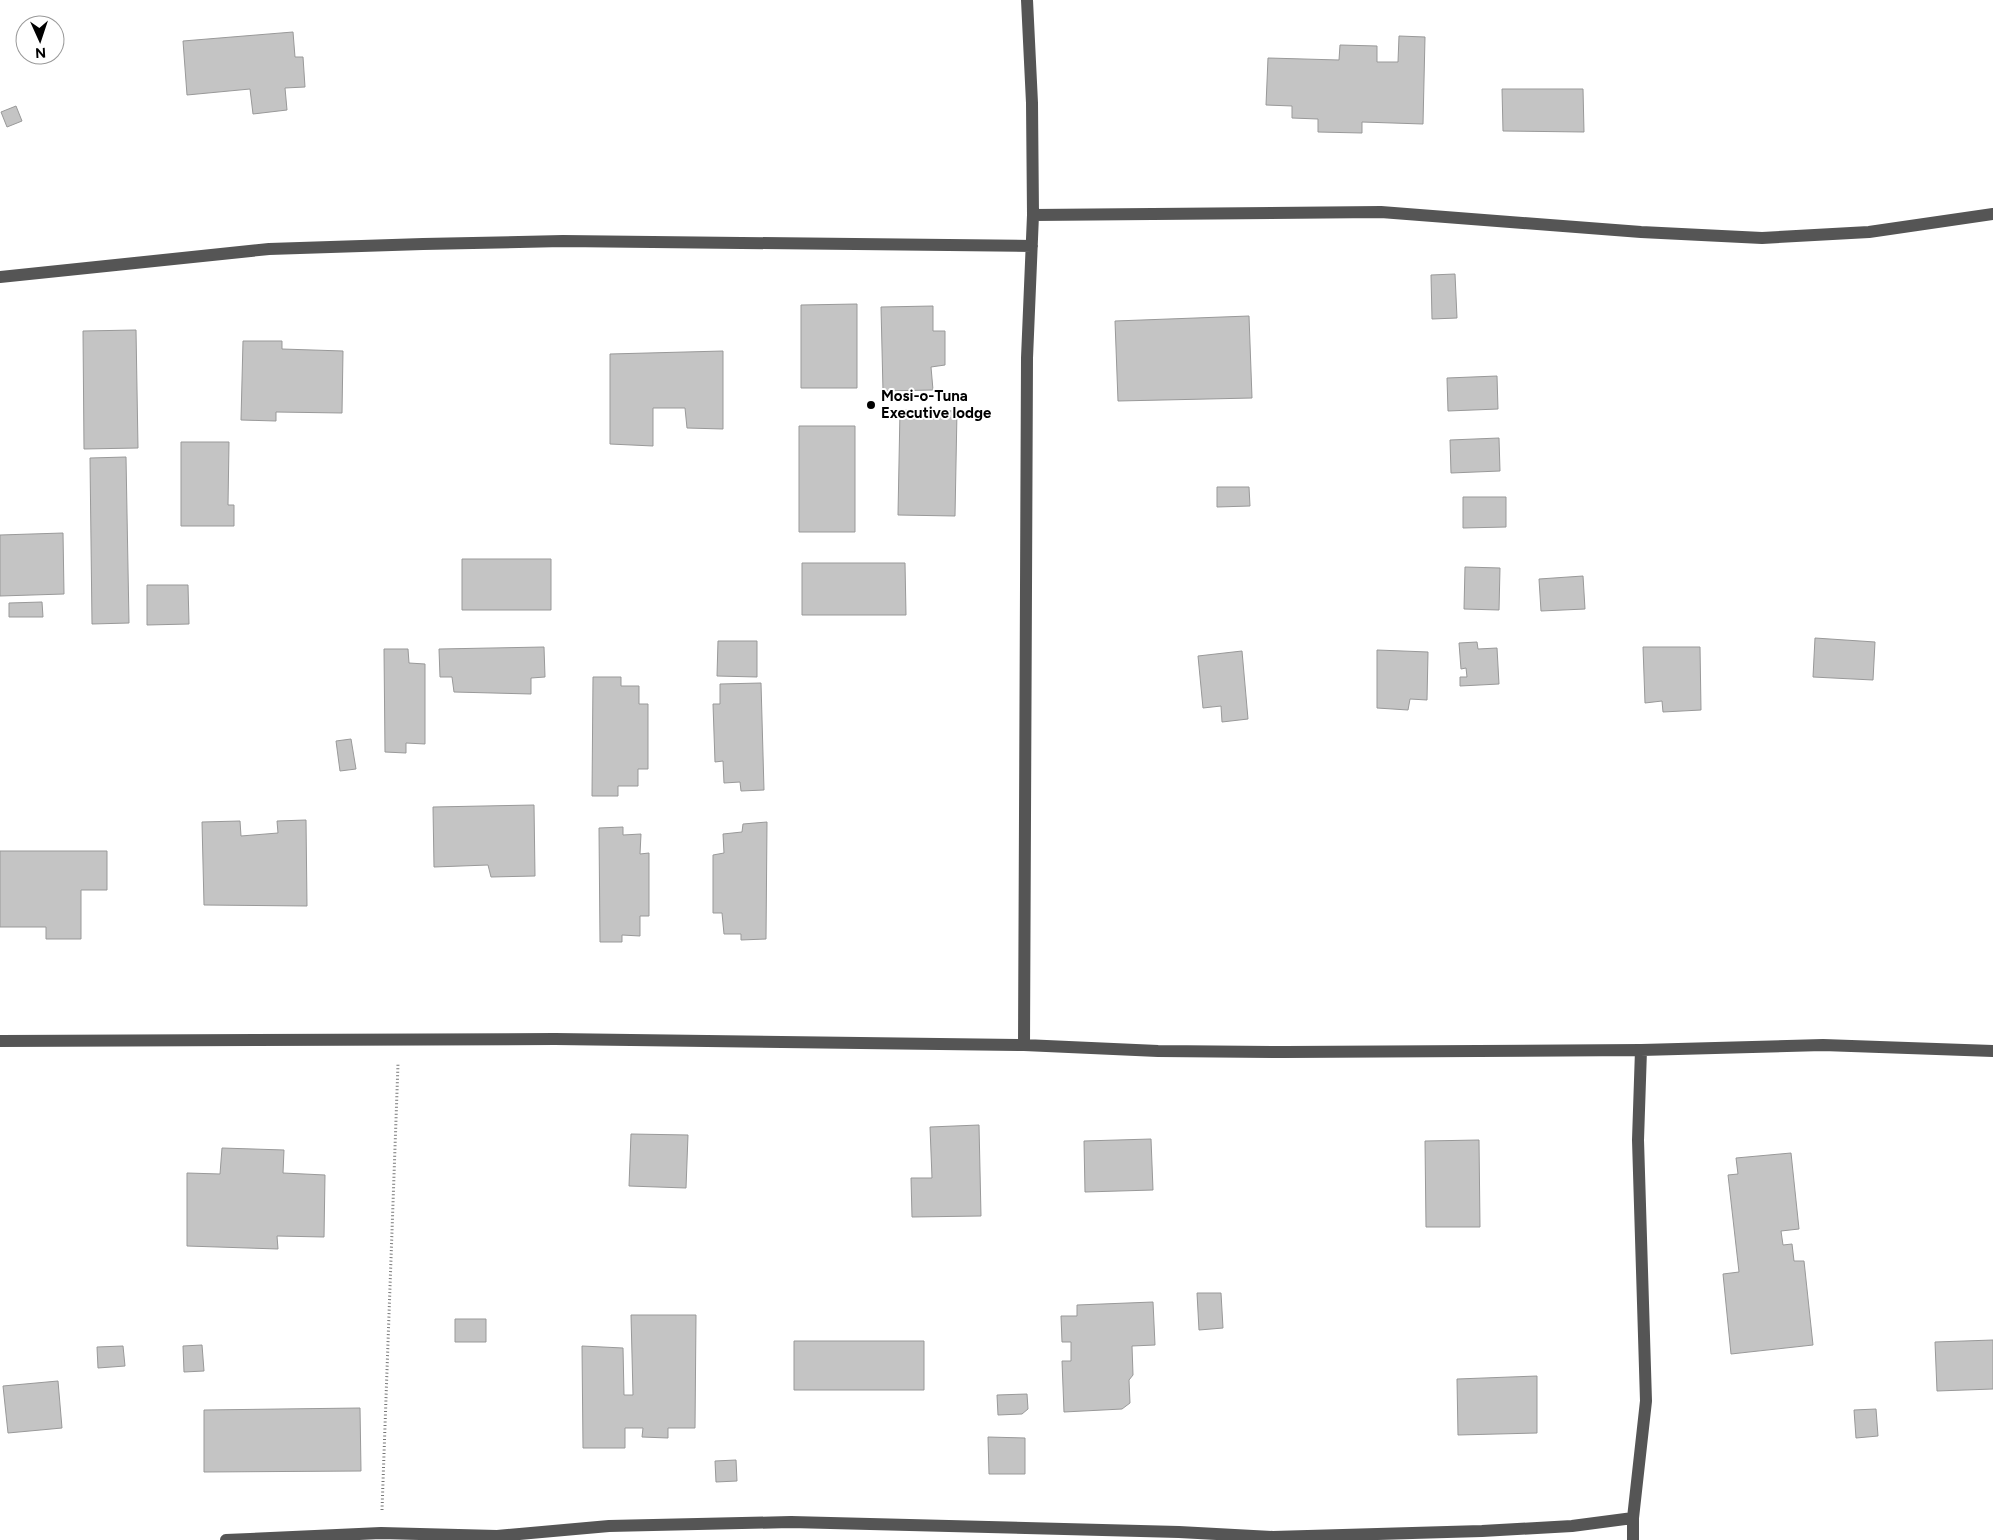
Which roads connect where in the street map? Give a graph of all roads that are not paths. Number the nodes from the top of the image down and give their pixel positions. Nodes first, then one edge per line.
1 (1027, 0) edge
2 (1993, 214) edge
3 (1033, 215) junction
4 (1032, 246) junction
5 (0, 277) edge
6 (0, 1040) edge
7 (1024, 1045) junction
8 (1641, 1050) junction
9 (1993, 1051) edge
10 (1633, 1518) junction
11 (226, 1540) edge
12 (1633, 1540) edge

1 - 3 street
2 - 3 street
3 - 4 street
4 - 5 street
4 - 7 street
6 - 7 street
7 - 8 street
8 - 9 street
8 - 10 street
10 - 11 street
10 - 12 street

